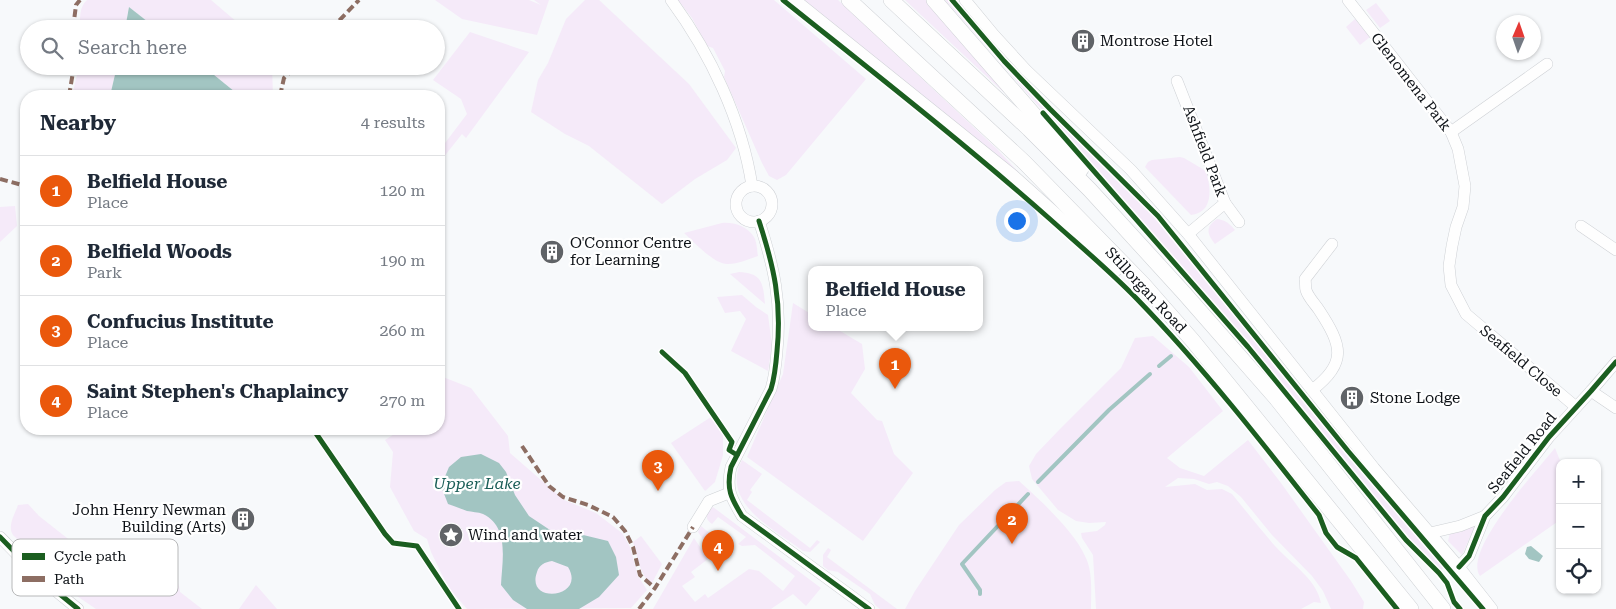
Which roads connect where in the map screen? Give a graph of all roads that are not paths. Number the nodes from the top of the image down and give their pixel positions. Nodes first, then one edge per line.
1 (671, 0) edge
2 (792, 0) edge
3 (849, 0) edge
4 (891, 0) edge
5 (934, 0) edge
6 (965, 0) edge
7 (1348, 0) edge
8 (1546, 64) dead end
9 (1178, 81) dead end
10 (1451, 132) junction
11 (752, 186) junction
12 (1225, 203) junction
13 (759, 221) junction
14 (1240, 222) dead end
15 (1581, 226) dead end
16 (1188, 234) junction
17 (1332, 244) dead end
18 (1616, 250) edge
19 (1184, 293) junction
20 (1466, 314) joint
21 (1193, 341) junction
22 (1616, 362) edge
23 (1312, 390) junction
24 (1592, 391) junction
25 (1576, 407) junction
26 (1616, 408) edge
27 (729, 493) junction
28 (1485, 516) junction
29 (694, 527) dead end
30 (1430, 533) junction
31 (0, 537) edge
32 (12, 549) edge
33 (1459, 567) junction
34 (62, 596) edge
35 (78, 609) edge
36 (869, 609) edge
37 (1411, 609) edge
38 (1444, 609) edge
39 (1492, 609) edge

1 - 11 street
2 - 21 main road
3 - 21 main road, Stillorgan Road
4 - 19 main road, Stillorgan Road
5 - 19 main road
6 - 16 street
7 - 10 street, Glenomena Park
8 - 10 street
9 - 12 street, Ashfield Park
10 - 20 street, Glenomena Park
11 - 13 street
11 - 13 street
12 - 14 street
12 - 16 street, Ashfield Park
13 - 27 street
15 - 18 street
16 - 23 street
17 - 23 street
19 - 38 main road, Stillorgan Road
20 - 25 street, Seafield Close
21 - 37 main road, Stillorgan Road
22 - 24 street, Seafield Road
23 - 30 street
24 - 25 street, Seafield Road
24 - 26 street
25 - 28 street, Seafield Road
27 - 29 street
27 - 36 street
28 - 30 street, Seafield Road
28 - 33 street, Seafield Road
30 - 33 street
31 - 32 street
33 - 39 street
34 - 35 street

